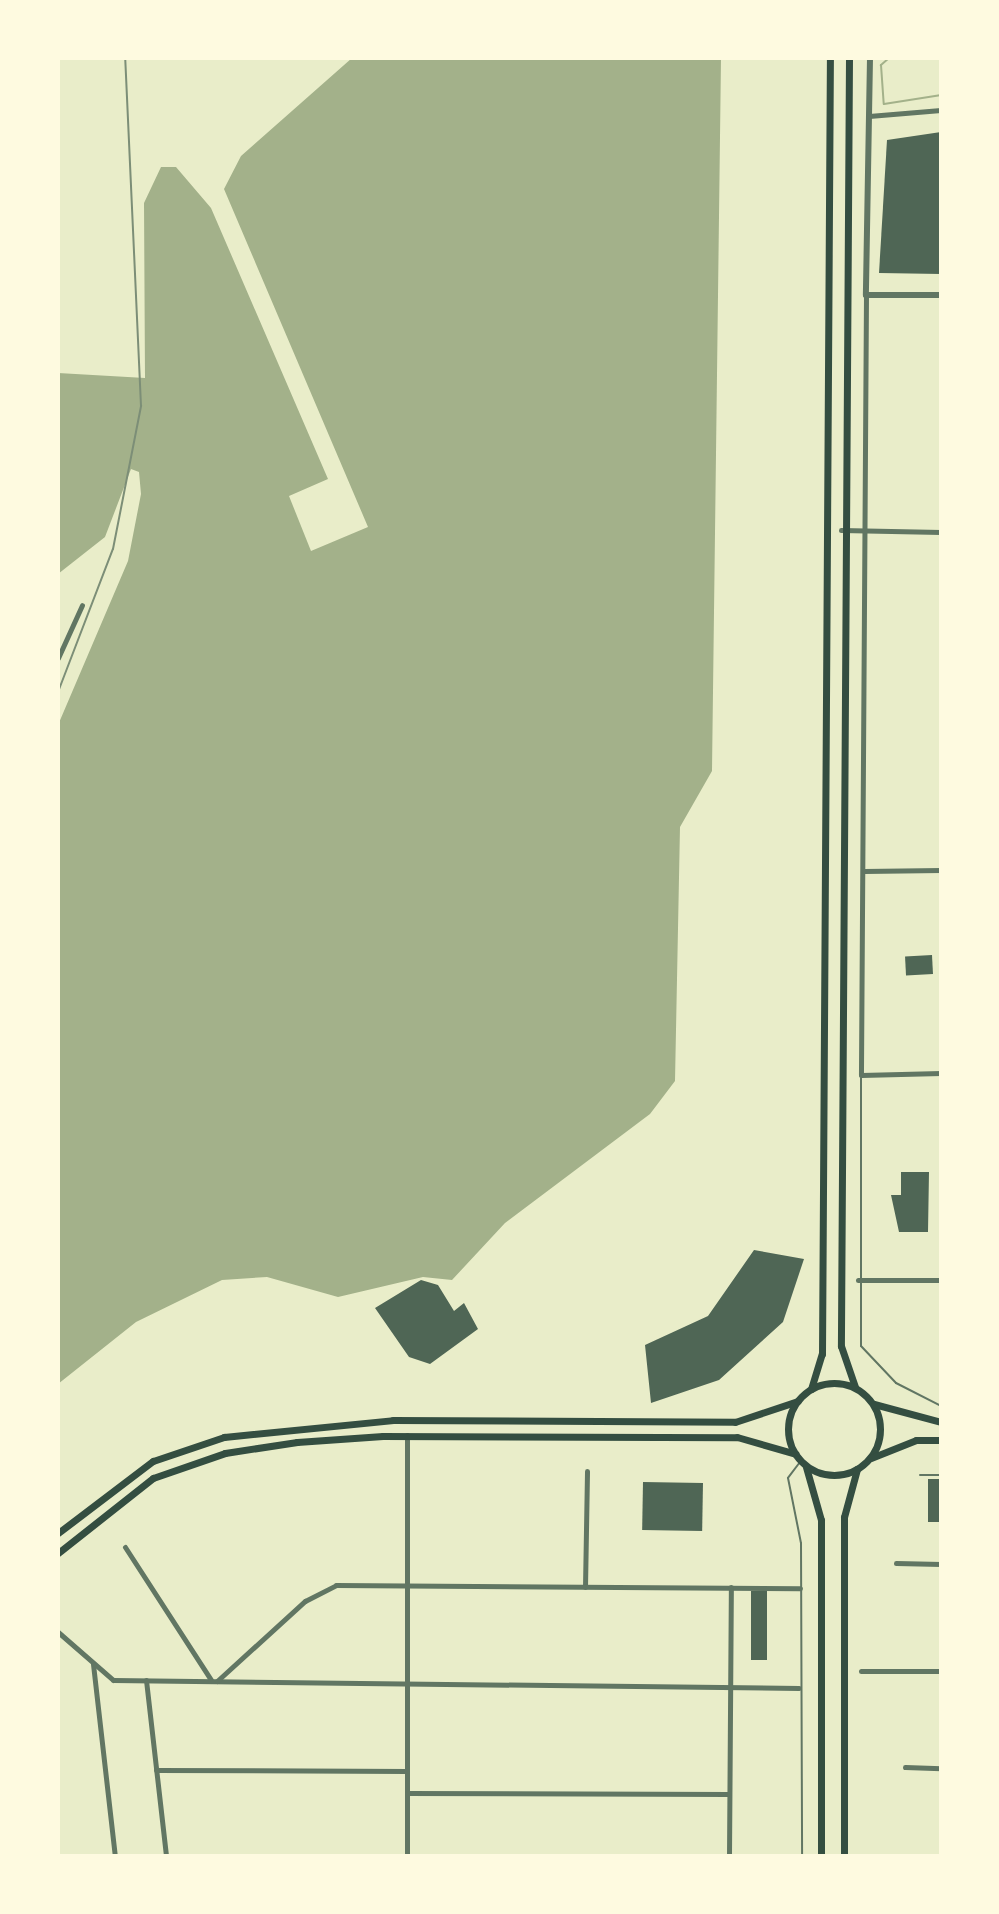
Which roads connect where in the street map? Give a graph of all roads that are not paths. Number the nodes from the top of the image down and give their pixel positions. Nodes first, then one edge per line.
1 (830, 58) edge
2 (849, 58) edge
3 (870, 58) edge
4 (941, 110) edge
5 (869, 116) junction
6 (866, 295) junction
7 (941, 295) edge
8 (841, 530) junction
9 (864, 531) junction
10 (941, 532) edge
11 (82, 605) dead end
12 (58, 658) edge
13 (941, 870) edge
14 (864, 871) junction
15 (941, 1073) edge
16 (861, 1075) junction
17 (858, 1280) junction
18 (941, 1280) edge
19 (855, 1387) junction
20 (811, 1389) junction
21 (798, 1401) junction
22 (872, 1403) junction
23 (941, 1406) edge
24 (382, 1420) junction
25 (364, 1421) junction
26 (941, 1422) edge
27 (407, 1435) junction
28 (363, 1436) junction
29 (383, 1436) junction
30 (941, 1440) edge
31 (868, 1460) junction
32 (801, 1461) junction
33 (857, 1469) junction
34 (587, 1471) dead end
35 (920, 1475) dead end
36 (941, 1475) edge
37 (58, 1533) edge
38 (125, 1547) dead end
39 (58, 1553) edge
40 (896, 1563) dead end
41 (941, 1564) edge
42 (407, 1584) junction
43 (585, 1587) junction
44 (731, 1587) junction
45 (800, 1588) junction
46 (58, 1632) edge
47 (93, 1663) junction
48 (861, 1671) dead end
49 (941, 1671) edge
50 (146, 1680) junction
51 (214, 1681) junction
52 (407, 1684) junction
53 (799, 1688) junction
54 (728, 1689) junction
55 (905, 1767) dead end
56 (941, 1768) edge
57 (156, 1770) junction
58 (407, 1771) junction
59 (407, 1793) junction
60 (728, 1794) junction
61 (115, 1856) edge
62 (166, 1856) edge
63 (407, 1856) edge
64 (729, 1856) edge
65 (802, 1856) edge
66 (821, 1856) edge
67 (844, 1856) edge

1 - 20 main road
2 - 8 main road
3 - 5 street
4 - 5 street
5 - 6 street
6 - 7 street
6 - 9 street
8 - 9 street
8 - 19 main road
9 - 10 street
9 - 14 street
11 - 12 street
13 - 14 street
14 - 16 street
15 - 16 street
16 - 17 lane
17 - 18 street
17 - 23 lane
19 - 20 main road
19 - 22 main road
20 - 21 main road
21 - 24 main road
21 - 32 main road
22 - 26 main road
22 - 31 main road
24 - 25 main road
24 - 29 main road
25 - 28 main road
25 - 37 main road
27 - 29 main road
27 - 32 main road
27 - 42 street
28 - 29 main road
28 - 39 main road
30 - 31 main road
31 - 33 main road
32 - 33 main road
32 - 45 lane
32 - 66 main road
33 - 67 main road
34 - 43 street
35 - 36 lane
38 - 51 street
40 - 41 street
42 - 43 street
42 - 51 street
42 - 52 street
43 - 44 street
44 - 45 street
44 - 54 street
45 - 53 lane
46 - 47 street
47 - 50 street
47 - 61 street
48 - 49 street
50 - 51 street
50 - 57 street
51 - 52 street
52 - 54 street
52 - 58 street
53 - 54 street
53 - 65 lane
54 - 60 street
55 - 56 street
57 - 58 street
57 - 62 street
58 - 59 street
59 - 60 street
59 - 63 street
60 - 64 street

